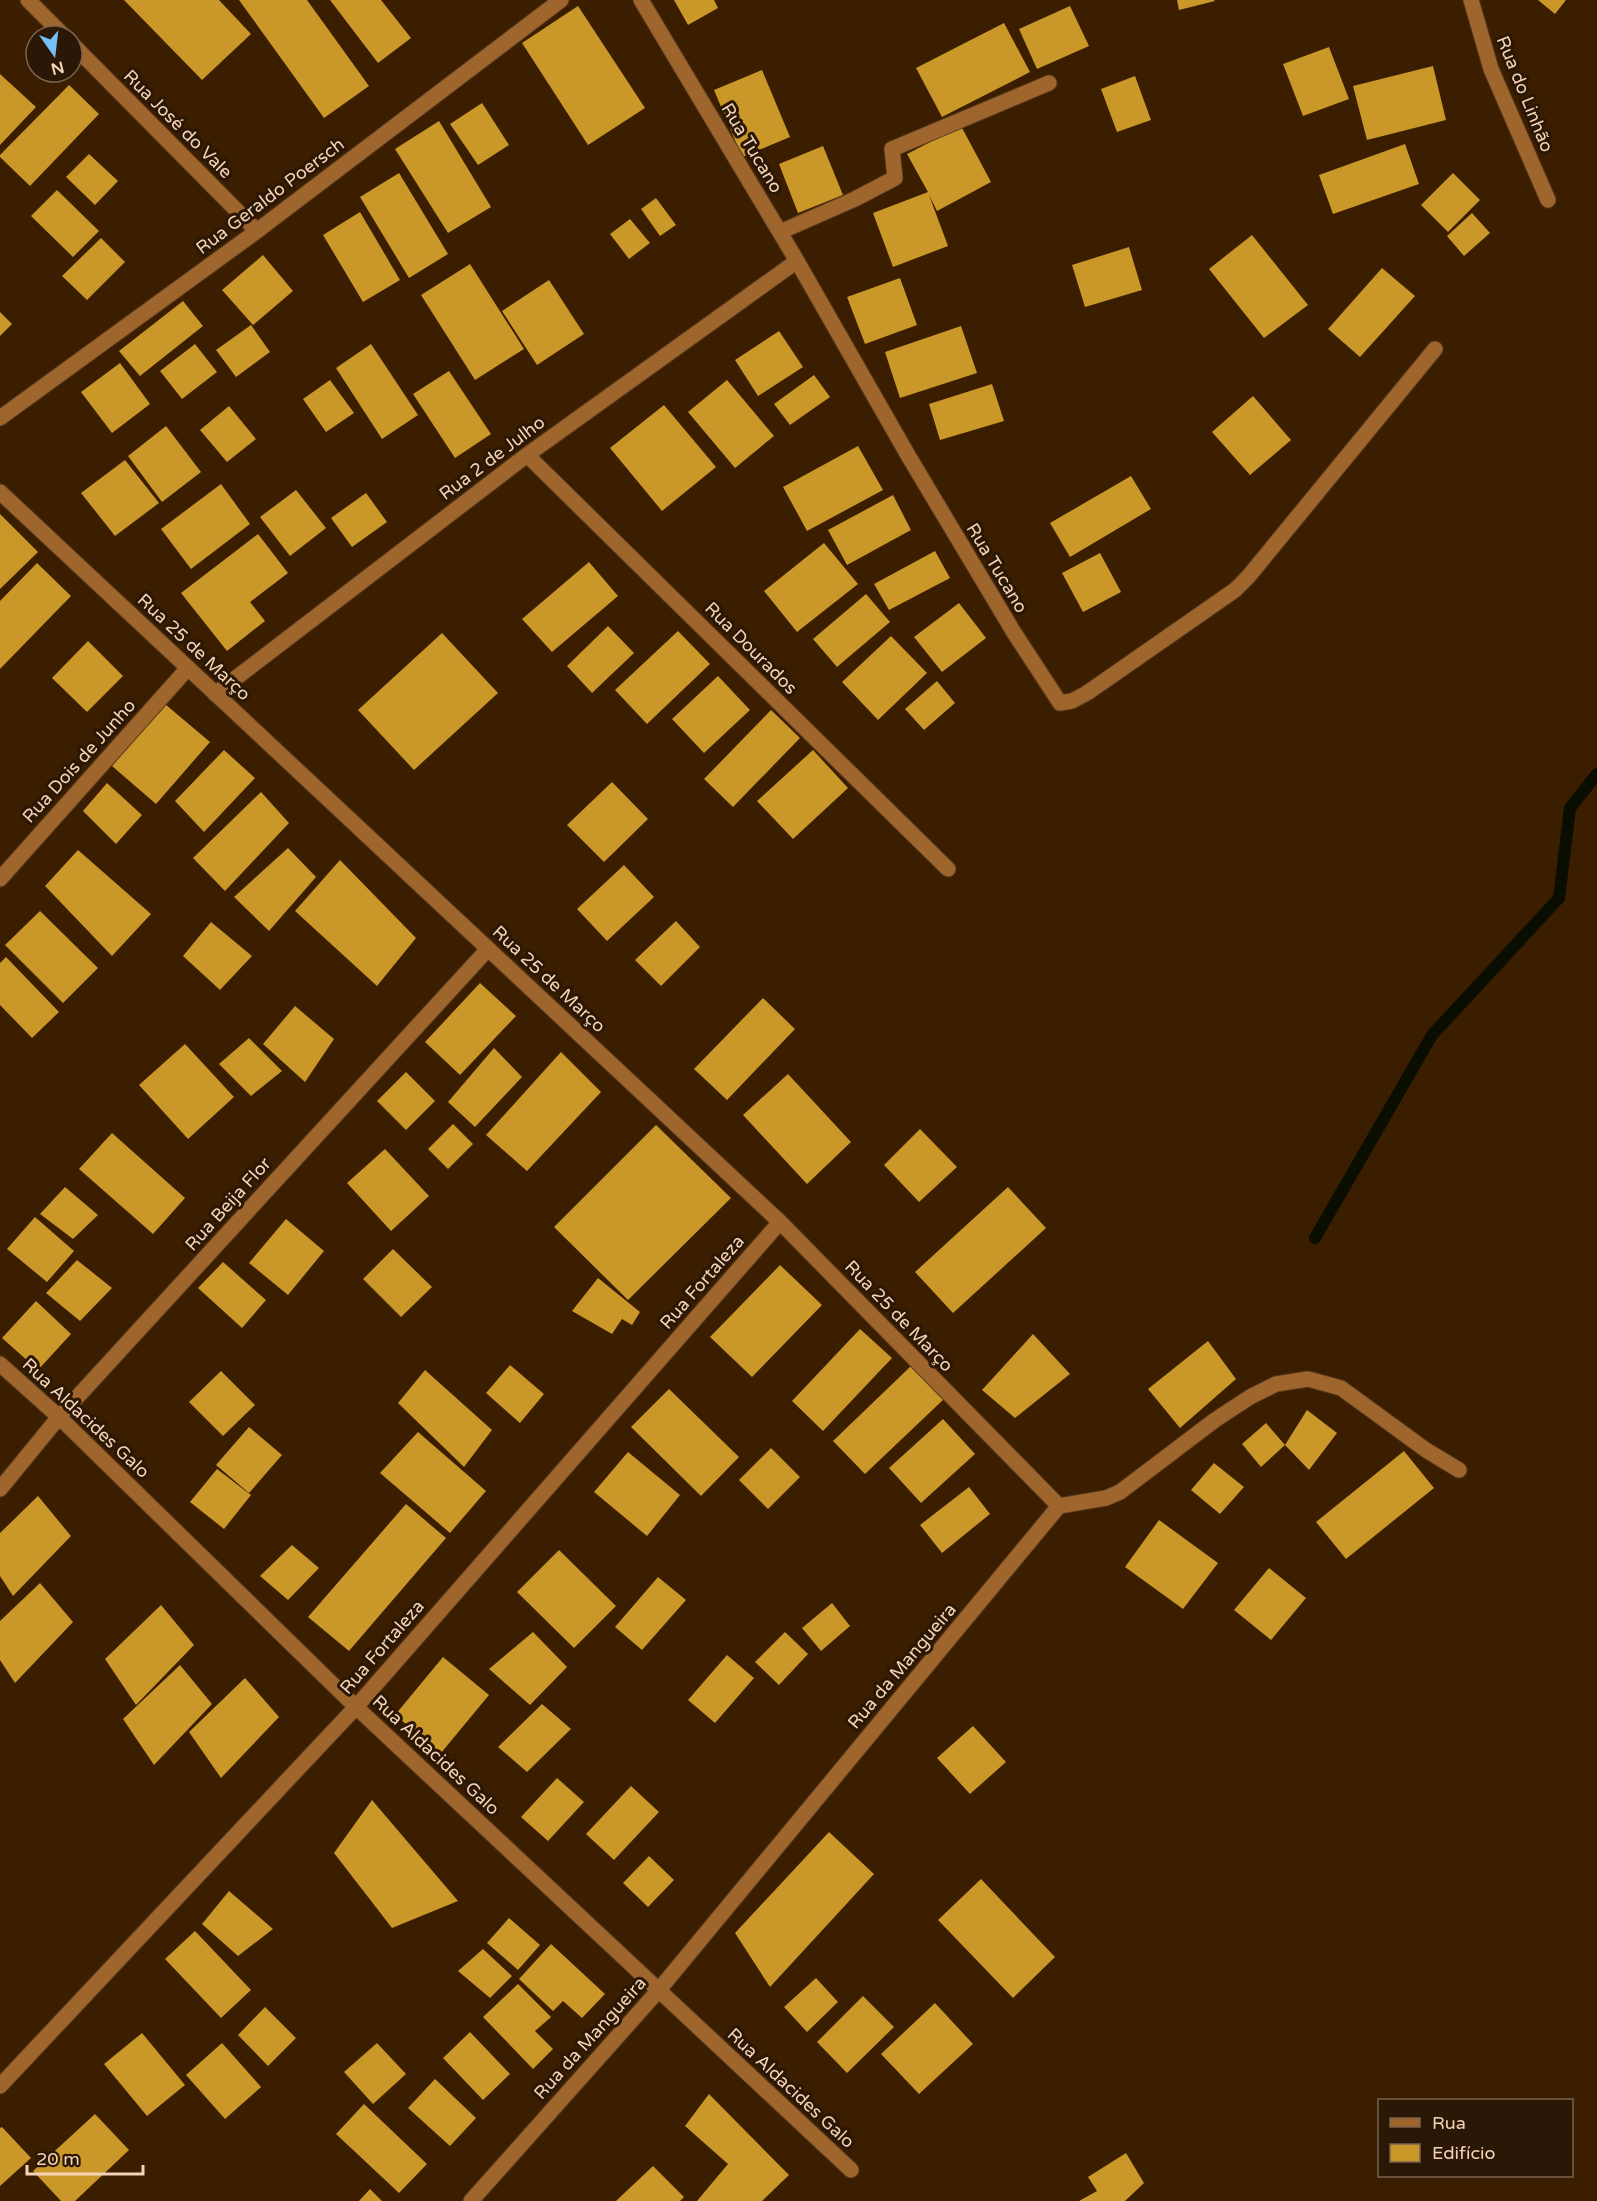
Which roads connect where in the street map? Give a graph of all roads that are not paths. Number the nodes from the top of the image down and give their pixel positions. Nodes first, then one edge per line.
1 (28, 0) edge
2 (561, 0) edge
3 (640, 0) edge
4 (1471, 0) edge
5 (52, 24) edge
6 (84, 56) edge
7 (1048, 84) dead end
8 (1548, 200) dead end
9 (257, 231) junction
10 (780, 232) junction
11 (797, 261) junction
12 (1435, 349) dead end
13 (0, 418) edge
14 (527, 455) junction
15 (0, 492) edge
16 (188, 668) junction
17 (215, 694) junction
18 (948, 869) dead end
19 (0, 879) edge
20 (488, 948) junction
21 (780, 1222) junction
22 (0, 1364) edge
23 (59, 1417) junction
24 (1459, 1470) dead end
25 (0, 1489) edge
26 (1059, 1506) junction
27 (356, 1707) junction
28 (658, 1991) junction
29 (0, 2086) edge
30 (850, 2170) dead end
31 (471, 2201) edge

1 - 5 street
2 - 9 street, Rua Geraldo Poersch
3 - 10 street, Rua Tucano
4 - 8 street, Rua do Linhão
6 - 9 street, Rua José do Vale
7 - 10 street
9 - 13 street, Rua Geraldo Poersch
10 - 11 street, Rua Tucano
11 - 12 street, Rua Tucano
11 - 14 street, Rua 2 de Julho
14 - 17 street, Rua 2 de Julho
14 - 18 street, Rua Dourados
15 - 16 street, Rua 25 de Março
16 - 17 street, Rua 25 de Março
16 - 19 street, Rua Dois de Junho
17 - 20 street, Rua 25 de Março
20 - 21 street, Rua 25 de Março
20 - 23 street, Rua Beija Flor
21 - 26 street, Rua 25 de Março
21 - 27 street, Rua Fortaleza
22 - 23 street, Rua Aldacides Galo
23 - 25 street, Rua Beija Flor
23 - 27 street, Rua Aldacides Galo
24 - 26 street
26 - 28 street, Rua da Mangueira
27 - 28 street, Rua Aldacides Galo
27 - 29 street, Rua Fortaleza
28 - 30 street, Rua Aldacides Galo
28 - 31 street, Rua da Mangueira

